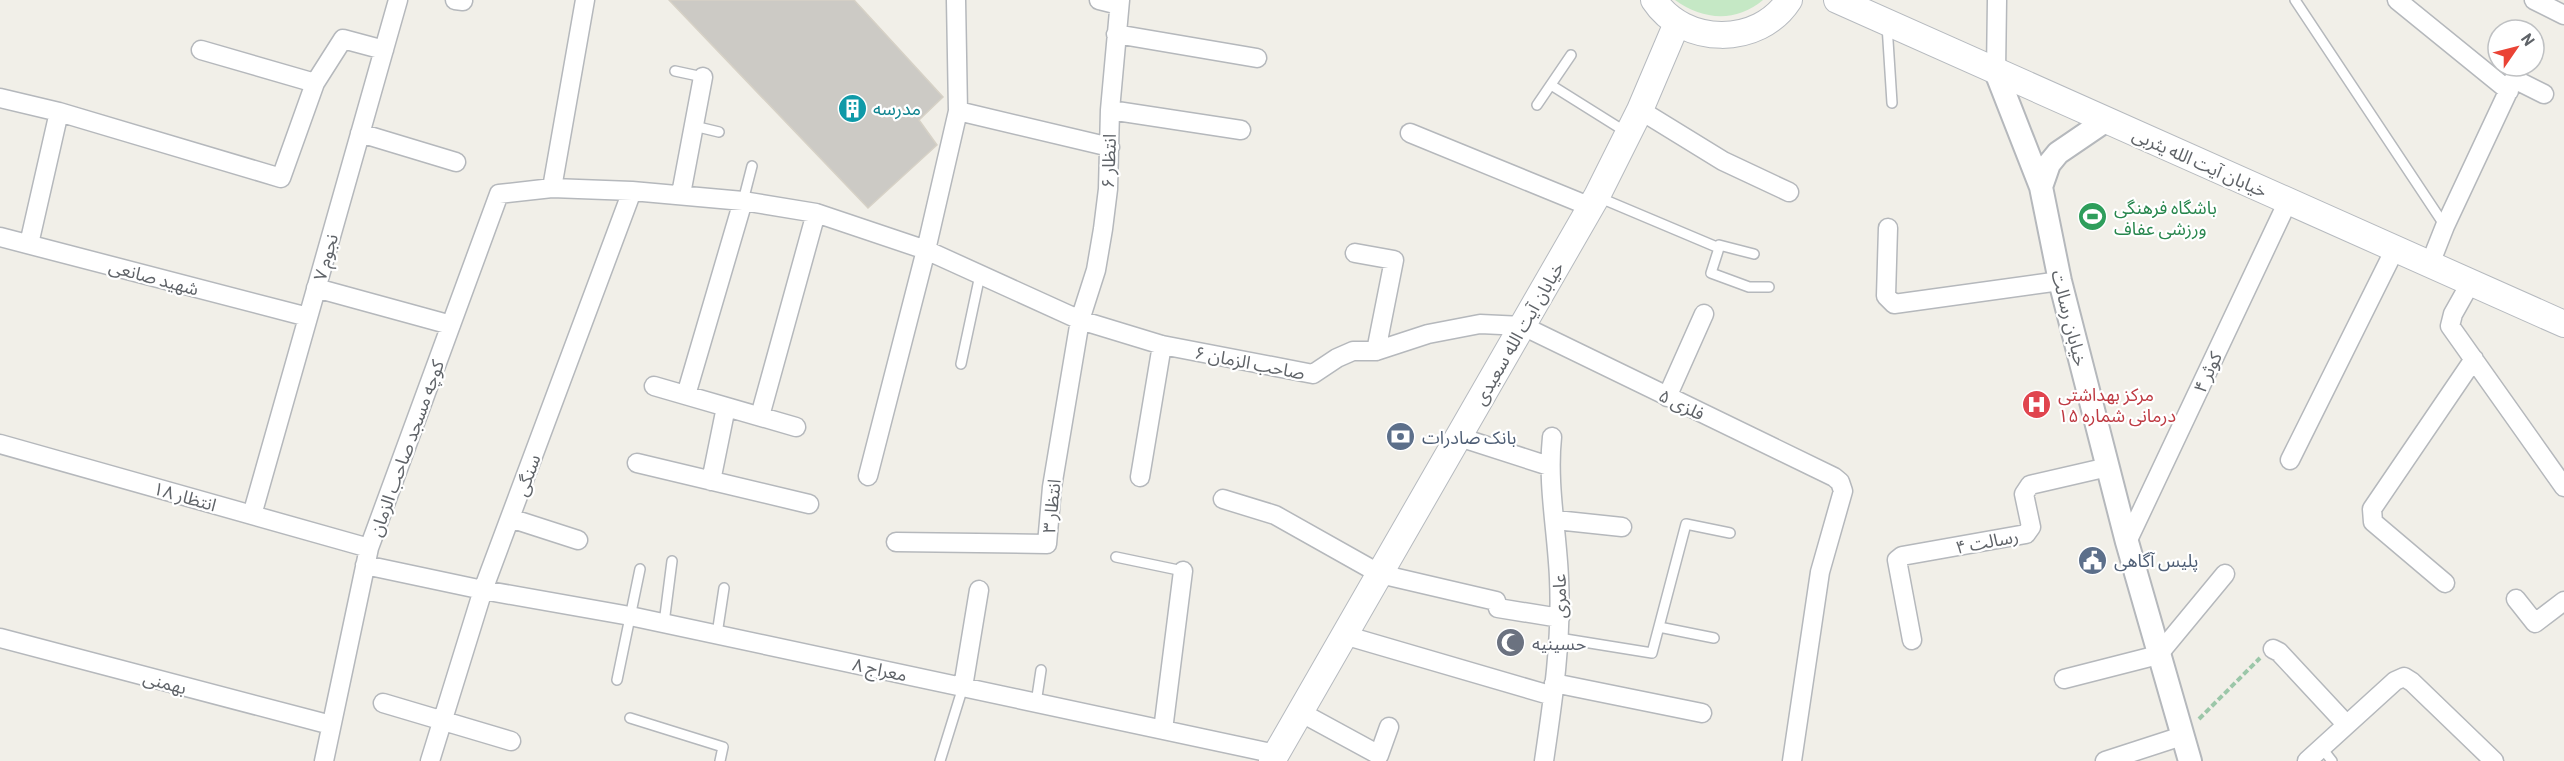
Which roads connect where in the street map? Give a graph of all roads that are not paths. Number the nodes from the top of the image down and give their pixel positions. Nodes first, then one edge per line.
1 (398, 0) edge
2 (585, 0) edge
3 (956, 0) edge
4 (1099, 0) edge
5 (1654, 0) edge
6 (1789, 0) edge
7 (1837, 0) edge
8 (1997, 0) edge
9 (2295, 0) edge
10 (2397, 0) edge
11 (2534, 0) edge
12 (1119, 3) edge
13 (2564, 15) edge
14 (1677, 22) junction
15 (1887, 24) junction
16 (1116, 34) junction
17 (201, 50) dead end
18 (384, 50) junction
19 (1571, 55) dead end
20 (1257, 58) dead end
21 (675, 71) dead end
22 (1996, 72) junction
23 (703, 77) joint
24 (2514, 79) edge
25 (315, 83) junction
26 (1551, 85) junction
27 (2544, 94) dead end
28 (0, 98) edge
29 (1892, 103) dead end
30 (1537, 105) dead end
31 (1640, 110) junction
32 (958, 111) junction
33 (1110, 111) junction
34 (59, 112) junction
35 (2106, 121) junction
36 (694, 126) junction
37 (1241, 130) dead end
38 (719, 132) dead end
39 (360, 133) junction
40 (1410, 133) dead end
41 (1628, 133) junction
42 (1110, 147) junction
43 (456, 162) dead end
44 (752, 165) dead end
45 (2041, 187) junction
46 (552, 188) junction
47 (632, 191) junction
48 (1789, 192) dead end
49 (681, 194) junction
50 (743, 201) junction
51 (2288, 201) junction
52 (1594, 202) junction
53 (816, 213) junction
54 (2445, 226) junction
55 (1888, 228) dead end
56 (0, 237) edge
57 (29, 244) junction
58 (1719, 248) junction
59 (2395, 249) junction
60 (926, 250) junction
61 (1355, 253) dead end
62 (1754, 254) dead end
63 (2430, 264) junction
64 (980, 275) junction
65 (2060, 282) junction
66 (2470, 282) junction
67 (1769, 287) dead end
68 (316, 288) junction
69 (1704, 314) dead end
70 (308, 317) junction
71 (1080, 320) junction
72 (2564, 324) edge
73 (451, 325) junction
74 (1522, 326) junction
75 (1162, 345) junction
76 (1376, 351) junction
77 (2474, 358) junction
78 (961, 364) dead end
79 (654, 386) dead end
80 (686, 395) junction
81 (1667, 397) junction
82 (726, 407) junction
83 (760, 416) junction
84 (796, 427) dead end
85 (1459, 437) junction
86 (1552, 437) dead end
87 (0, 444) edge
88 (2290, 460) dead end
89 (637, 463) dead end
90 (1549, 466) junction
91 (2108, 467) junction
92 (868, 476) dead end
93 (1140, 477) dead end
94 (711, 481) junction
95 (2564, 487) edge
96 (1223, 499) dead end
97 (809, 504) dead end
98 (252, 515) junction
99 (510, 518) junction
100 (1556, 520) junction
101 (1622, 527) dead end
102 (1730, 533) dead end
103 (579, 540) dead end
104 (896, 542) dead end
105 (2127, 542) junction
106 (367, 556) junction
107 (1116, 557) dead end
108 (672, 561) dead end
109 (640, 569) dead end
110 (1183, 571) joint
111 (1380, 574) junction
112 (2226, 574) dead end
113 (2445, 583) dead end
114 (724, 588) dead end
115 (483, 590) junction
116 (979, 590) dead end
117 (2516, 598) dead end
118 (2560, 611) edge
119 (630, 616) junction
120 (1560, 618) junction
121 (664, 623) junction
122 (1659, 627) junction
123 (717, 634) junction
124 (1344, 635) junction
125 (0, 638) edge
126 (1559, 638) junction
127 (1714, 638) dead end
128 (1912, 640) dead end
129 (2272, 649) road end
130 (2158, 655) junction
131 (1041, 670) dead end
132 (2064, 679) dead end
133 (616, 680) dead end
134 (963, 687) junction
135 (1554, 690) junction
136 (383, 703) dead end
137 (1036, 703) junction
138 (1300, 712) junction
139 (1702, 713) dead end
140 (630, 718) dead end
141 (443, 721) junction
142 (2346, 724) junction
143 (331, 725) junction
144 (1389, 728) dead end
145 (1163, 730) junction
146 (2182, 736) junction
147 (511, 741) dead end
148 (2327, 754) edge
149 (1274, 757) edge
150 (324, 761) edge
151 (430, 761) edge
152 (720, 761) edge
153 (940, 761) edge
154 (1544, 761) edge
155 (1792, 761) edge
156 (2105, 761) edge
157 (2190, 761) edge
158 (2307, 761) edge
159 (2494, 761) edge

1 - 18 street, نجوم ۷
2 - 46 street
3 - 32 street
4 - 12 street
5 - 14 main road
6 - 14 main road
7 - 15 main road, خیابان آیت الله یثربی
8 - 22 street
9 - 54 lane
10 - 24 street
11 - 13 street
12 - 16 street, انتظار ۶
14 - 31 main road, خیابان آیت الله سعیدی
15 - 22 main road, خیابان آیت الله یثربی
15 - 29 lane
16 - 20 street
16 - 33 street, انتظار ۶
17 - 25 street
18 - 25 street
18 - 39 street, نجوم ۷
19 - 26 lane
21 - 23 lane
22 - 35 main road, خیابان آیت الله یثربی
22 - 45 street, خیابان رسالت
23 - 36 street
24 - 27 street
24 - 54 street
25 - 34 street
26 - 30 lane
26 - 41 lane
28 - 34 street
31 - 41 main road, خیابان آیت الله سعیدی
31 - 48 street
32 - 42 street
32 - 60 street
33 - 37 street
33 - 42 street, انتظار ۶
34 - 57 street
35 - 45 street
35 - 51 main road, خیابان آیت الله یثربی
36 - 38 lane
36 - 49 street
39 - 43 street
39 - 68 street, نجوم ۷
40 - 52 street
41 - 52 main road, خیابان آیت الله سعیدی
42 - 71 street, انتظار ۶
44 - 50 lane
45 - 65 street, خیابان رسالت
46 - 47 street, صاحب الزمان ۶
46 - 73 street, کوچه مسجد صاحب الزمان
47 - 49 street, صاحب الزمان ۶
47 - 99 street, سنگی
49 - 50 street, صاحب الزمان ۶
50 - 53 street, صاحب الزمان ۶
50 - 80 street
51 - 59 main road, خیابان آیت الله یثربی
51 - 105 street, کوثر ۴
52 - 58 lane
52 - 74 main road, خیابان آیت الله سعیدی
53 - 60 street, صاحب الزمان ۶
53 - 83 street
54 - 63 street
55 - 65 street
56 - 57 street, شهید صانعی
57 - 70 street, شهید صانعی
58 - 62 lane
58 - 67 lane
59 - 63 main road, خیابان آیت الله یثربی
59 - 88 street
60 - 64 street, صاحب الزمان ۶
60 - 92 street
61 - 76 street
63 - 66 main road, خیابان آیت الله یثربی
64 - 71 street, صاحب الزمان ۶
64 - 78 lane
65 - 91 street, خیابان رسالت
66 - 72 main road, خیابان آیت الله یثربی
66 - 77 street
68 - 70 street, نجوم ۷
68 - 73 street
69 - 81 street
70 - 98 street, نجوم ۷
71 - 75 street, صاحب الزمان ۶
71 - 104 street, انتظار ۳
73 - 106 street, کوچه مسجد صاحب الزمان
74 - 76 street, صاحب الزمان ۶
74 - 81 street, فلزی ۵
74 - 85 main road, خیابان آیت الله سعیدی
75 - 76 street, صاحب الزمان ۶
75 - 93 street
77 - 95 street
77 - 113 street
79 - 80 street
80 - 82 street
81 - 155 street, فلزی ۵
82 - 83 street
82 - 94 street
83 - 84 street
85 - 90 street
85 - 111 main road, خیابان آیت الله سعیدی
86 - 90 street, عامری
87 - 98 street, انتظار ۱۸
89 - 94 street
90 - 100 street, عامری
91 - 105 street, خیابان رسالت
91 - 128 street, رسالت ۴
94 - 97 street
96 - 111 street
98 - 106 street, انتظار ۱۸
99 - 103 street
99 - 115 street, سنگی
100 - 101 street
100 - 120 street, عامری
102 - 122 lane
105 - 130 street, خیابان رسالت
106 - 115 street, انتظار ۱۸
106 - 143 street, کوچه مسجد صاحب الزمان
107 - 110 lane
108 - 121 lane
109 - 119 lane
110 - 145 street
111 - 120 street
111 - 124 main road, خیابان آیت الله سعیدی
112 - 130 street
114 - 123 lane
115 - 119 street, معراج ۸
115 - 141 street, سنگی
116 - 134 street
117 - 118 street
119 - 121 street, معراج ۸
119 - 133 lane
120 - 126 street, عامری
121 - 123 street, معراج ۸
122 - 126 lane
122 - 127 lane
123 - 134 street, معراج ۸
124 - 135 street
124 - 138 main road, خیابان آیت الله سعیدی
125 - 143 street, بهمنی
126 - 135 street, عامری
129 - 142 street
130 - 132 street
130 - 146 street, خیابان رسالت
131 - 137 lane
134 - 137 street, معراج ۸
134 - 153 lane
135 - 139 street
135 - 154 street, عامری
136 - 141 street
137 - 145 street, معراج ۸
138 - 144 street
138 - 149 main road, خیابان آیت الله سعیدی
140 - 152 lane
141 - 147 street
141 - 151 street, سنگی
142 - 148 street
142 - 159 street
143 - 150 street, کوچه مسجد صاحب الزمان
145 - 149 street, معراج ۸
146 - 156 street
146 - 157 street, خیابان رسالت
148 - 158 street

